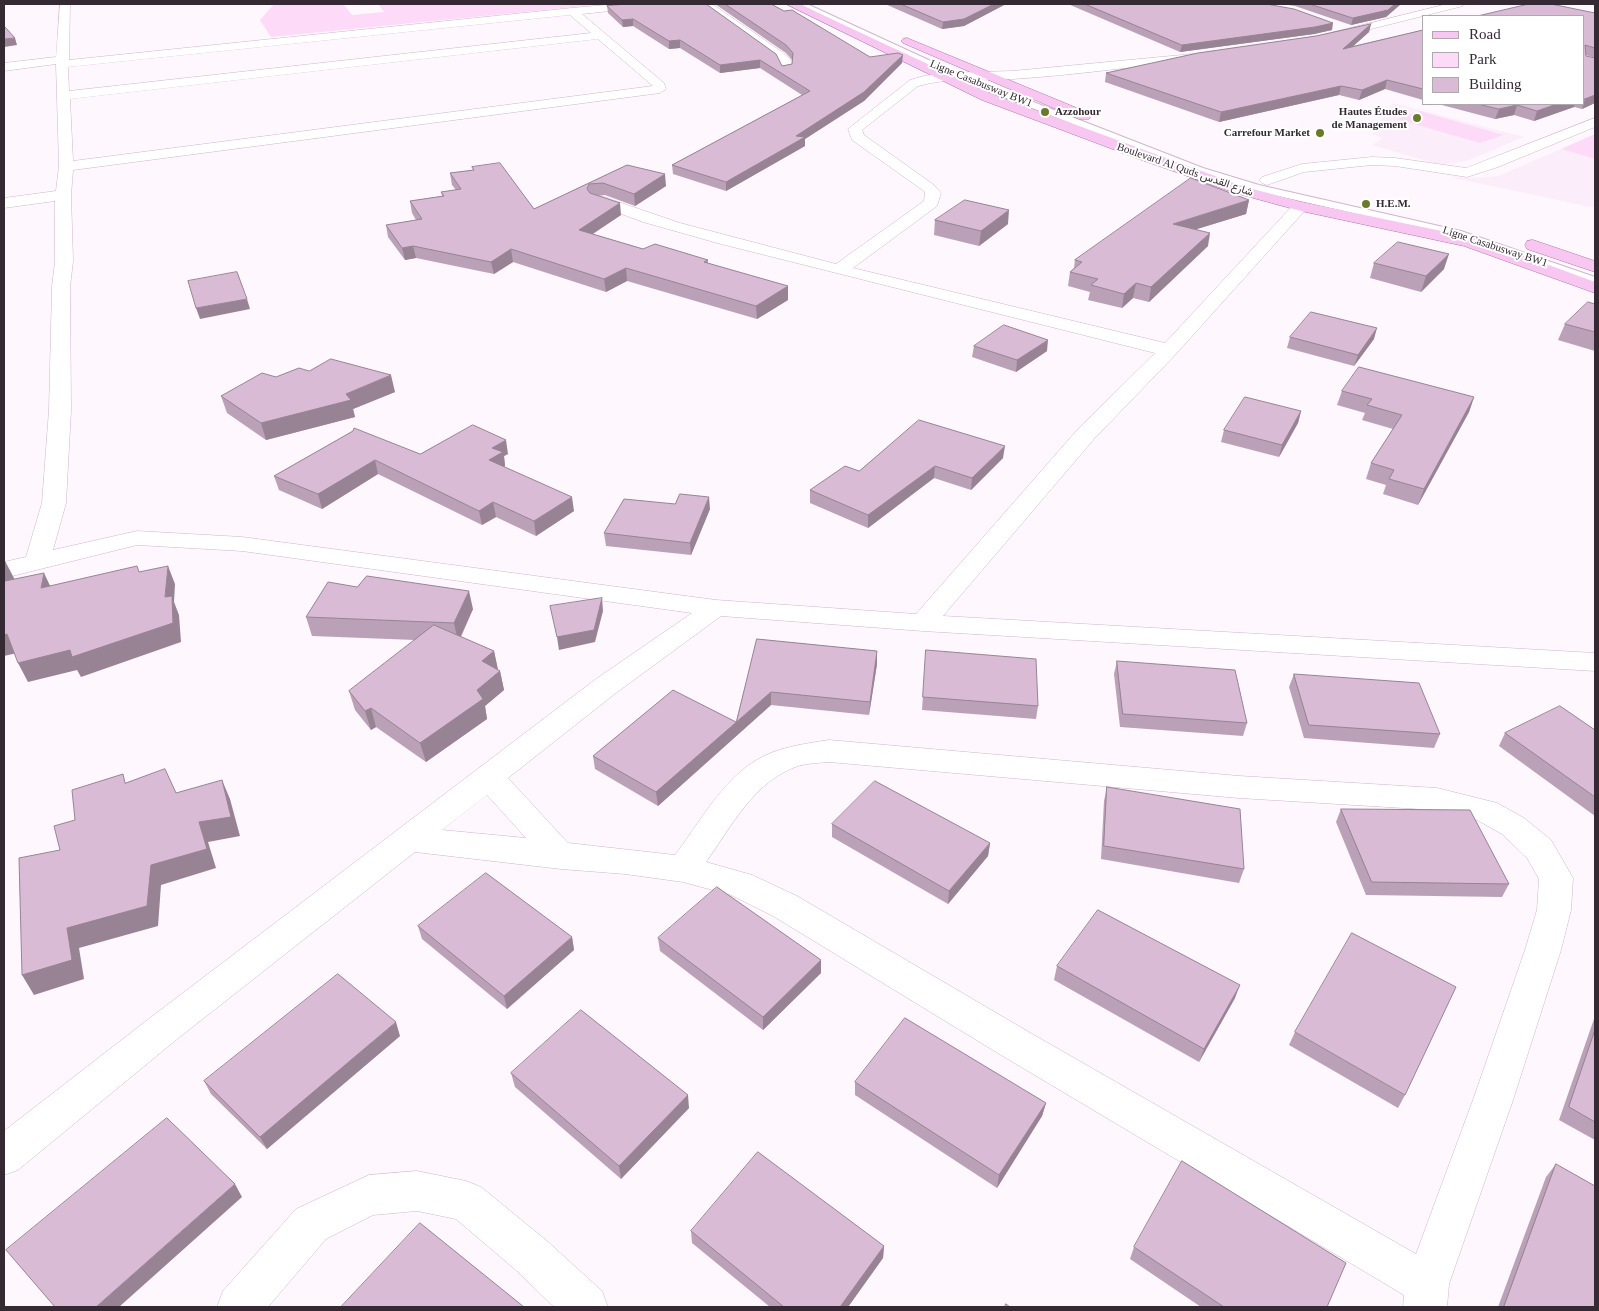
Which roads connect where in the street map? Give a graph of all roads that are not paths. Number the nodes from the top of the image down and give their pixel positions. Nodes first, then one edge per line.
1 (65, 4) edge
2 (646, 4) edge
3 (705, 4) edge
4 (792, 4) edge
5 (802, 4) edge
6 (816, 4) edge
7 (829, 4) edge
8 (1458, 8) edge
9 (572, 11) junction
10 (1426, 15) edge
11 (1422, 16) edge
12 (1330, 22) edge
13 (1353, 31) junction
14 (600, 34) junction
15 (1324, 37) edge
16 (757, 41) junction
17 (770, 49) junction
18 (1211, 55) edge
19 (63, 62) junction
20 (4, 67) edge
21 (786, 69) edge
22 (989, 75) junction
23 (963, 76) junction
24 (942, 77) junction
25 (63, 96) junction
26 (1595, 122) edge
27 (66, 166) junction
28 (1267, 180) junction
29 (63, 195) junction
30 (598, 200) edge
31 (4, 203) edge
32 (1301, 206) junction
33 (1595, 267) edge
34 (839, 270) junction
35 (1595, 274) edge
36 (1595, 281) edge
37 (1595, 288) edge
38 (1169, 350) junction
39 (37, 561) junction
40 (4, 570) edge
41 (716, 608) junction
42 (923, 623) junction
43 (1595, 662) edge
44 (489, 777) junction
45 (410, 839) junction
46 (560, 856) junction
47 (683, 869) junction
48 (4, 1156) edge
49 (1426, 1295) edge
50 (239, 1307) edge
51 (586, 1307) edge

1 - 19 street
2 - 9 street
3 - 16 street
4 - 24 main road, Boulevard Al Quds شارع القدس
5 - 23 lane, Ligne Casabusway BW1
6 - 23 lane, Ligne Casabusway BW1
7 - 22 main road, Boulevard Al Quds شارع القدس
8 - 10 street
9 - 14 street
9 - 19 street
11 - 13 street
12 - 13 street
13 - 15 street
14 - 25 street
14 - 27 street
16 - 17 street
16 - 17 street
17 - 21 street
18 - 22 street
19 - 20 street
19 - 25 street
22 - 23 street
22 - 28 main road, Boulevard Al Quds شارع القدس
23 - 24 street
23 - 35 lane, Ligne Casabusway BW1
23 - 36 lane, Ligne Casabusway BW1
24 - 32 main road, Boulevard Al Quds شارع القدس
24 - 34 street
25 - 27 street
26 - 28 street
27 - 29 street
28 - 33 main road, Boulevard Al Quds شارع القدس
29 - 31 street
29 - 39 street
30 - 34 street
32 - 37 main road, Boulevard Al Quds شارع القدس
32 - 38 street
34 - 38 street
38 - 42 street
39 - 40 street
39 - 41 street
41 - 42 street
41 - 44 street
42 - 43 street
44 - 45 street
44 - 46 street
45 - 46 street
45 - 48 street
46 - 47 street
47 - 49 street
47 - 49 street
50 - 51 street

